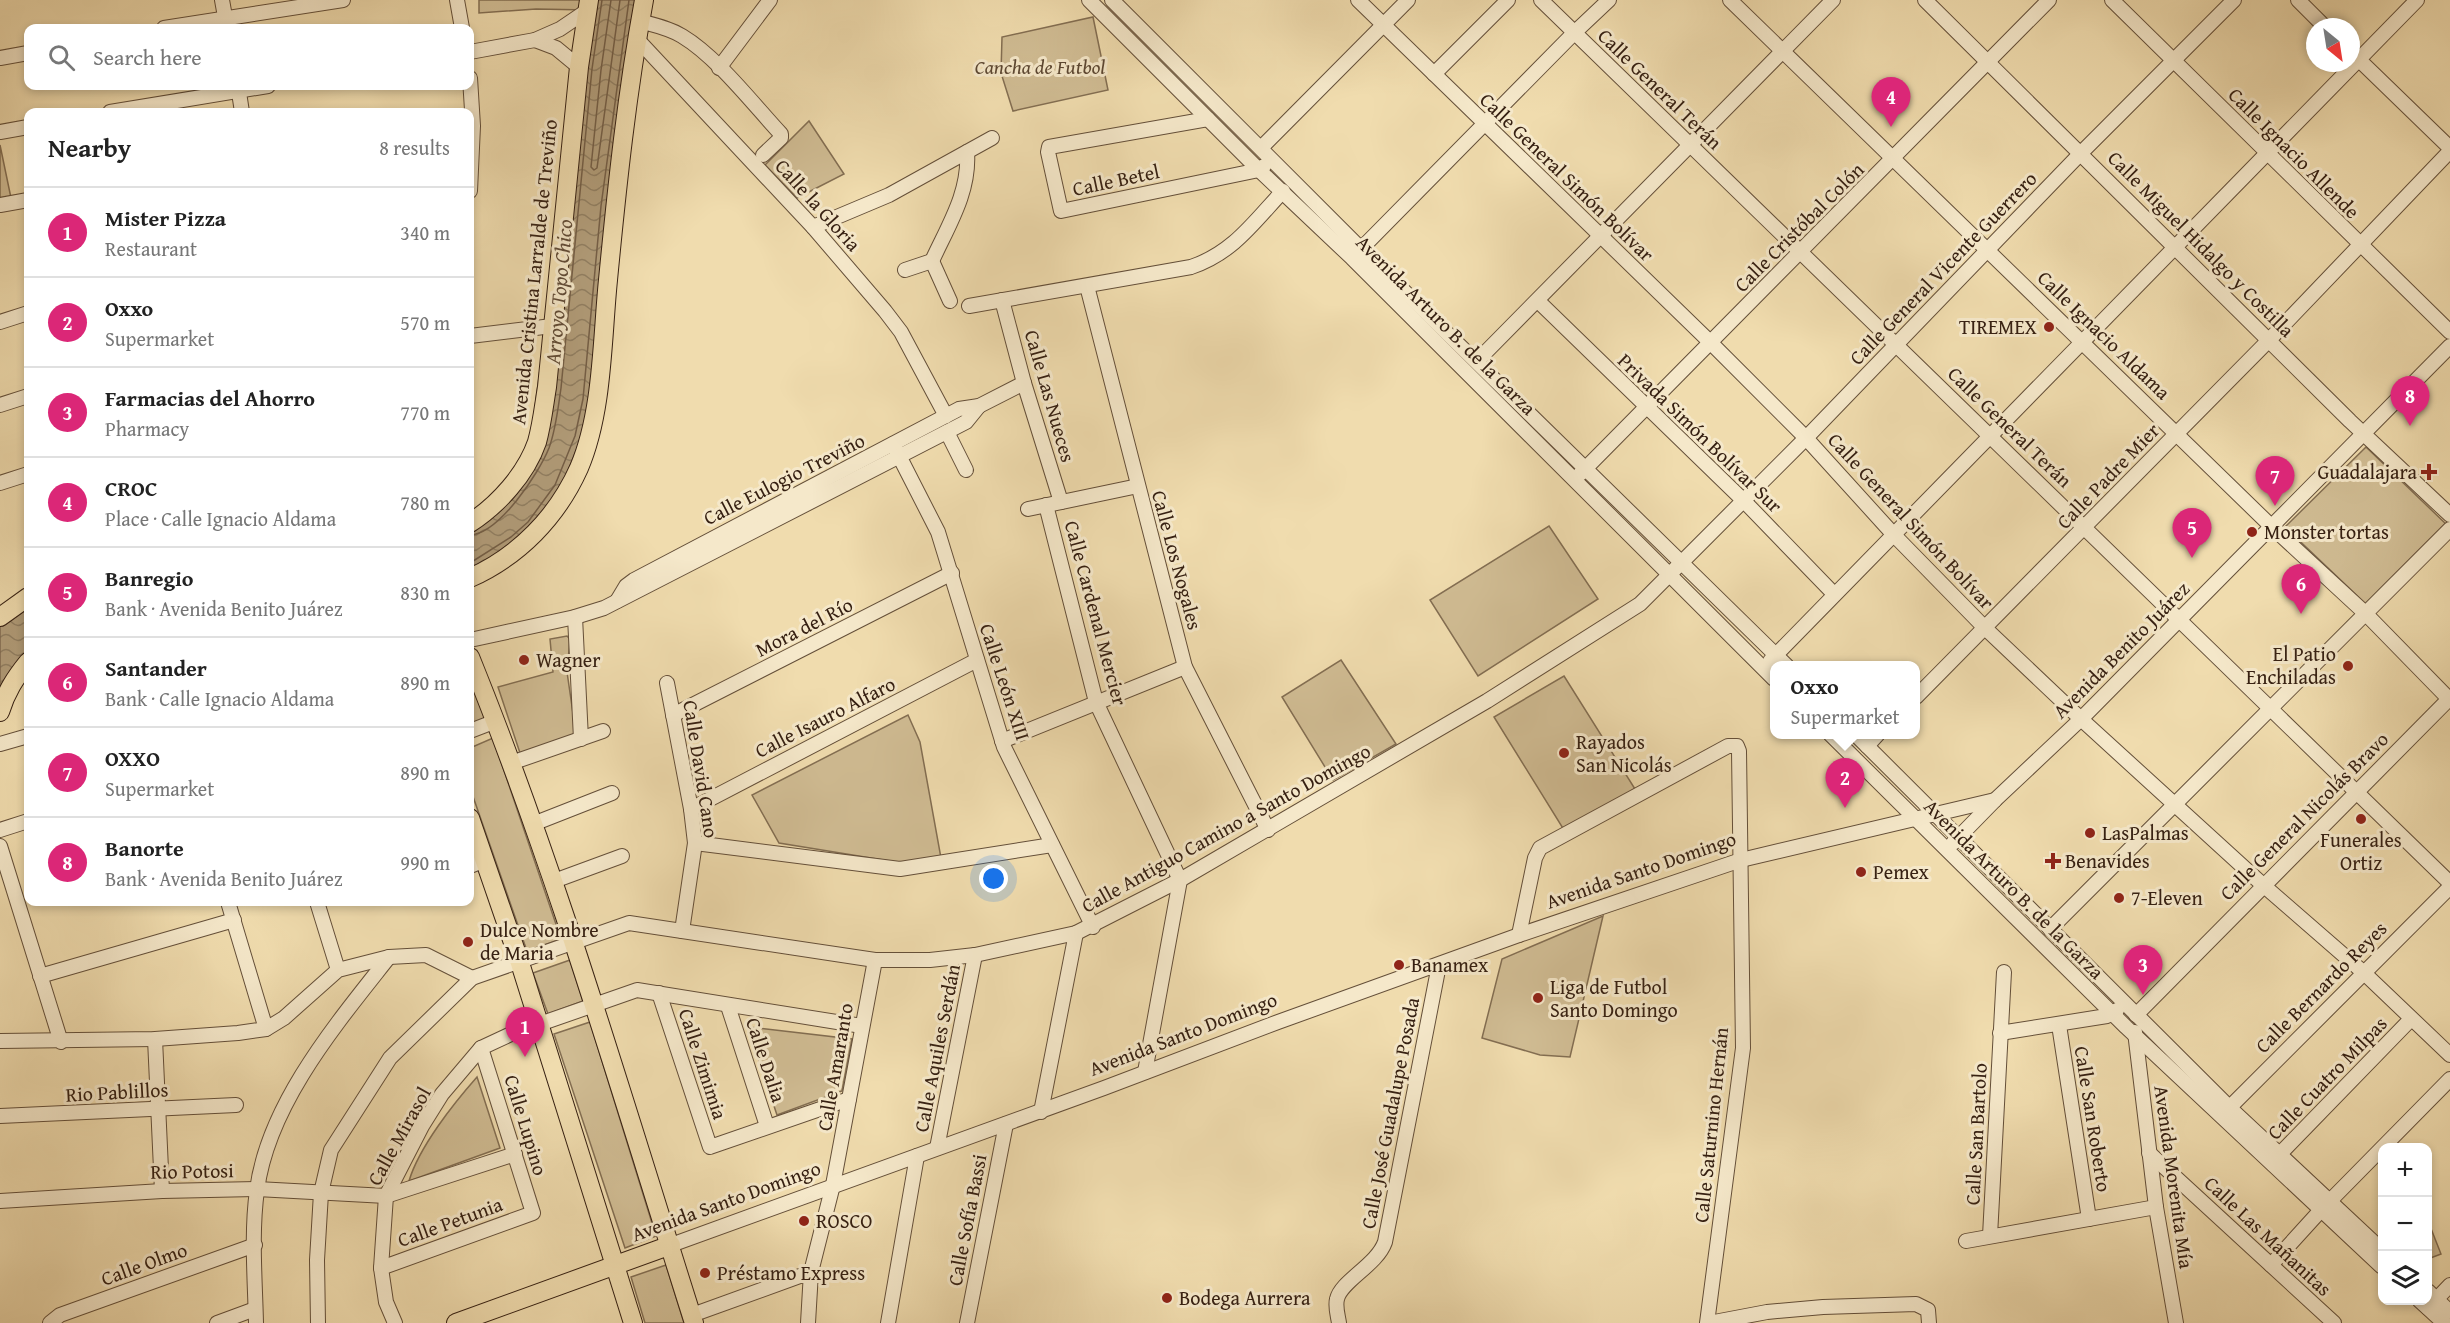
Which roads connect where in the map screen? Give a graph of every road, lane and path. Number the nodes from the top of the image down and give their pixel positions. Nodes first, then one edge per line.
1 (222, 0) edge
2 (343, 0) edge
3 (457, 0) edge
4 (644, 0) edge
5 (770, 0) edge
6 (1089, 0) edge
7 (1358, 0) edge
8 (1408, 0) edge
9 (1508, 0) edge
10 (1541, 0) edge
11 (1609, 0) edge
12 (1730, 0) edge
13 (1833, 0) edge
14 (1925, 0) edge
15 (2049, 0) edge
16 (2112, 0) edge
17 (2234, 0) edge
18 (2298, 0) edge
19 (2417, 0) edge
20 (1115, 3) edge
21 (588, 5) edge
22 (1106, 18) junction
23 (2316, 18) edge
24 (226, 23) edge
25 (461, 24) edge
26 (1383, 25) junction
27 (637, 30) junction
28 (1574, 33) junction
29 (535, 40) junction
30 (1784, 50) junction
31 (474, 51) edge
32 (2360, 51) edge
33 (24, 54) edge
34 (0, 58) edge
35 (2360, 61) edge
36 (1987, 62) junction
37 (2174, 62) junction
38 (579, 67) junction
39 (719, 68) junction
40 (2340, 72) edge
41 (1434, 74) junction
42 (227, 90) edge
43 (238, 90) edge
44 (470, 90) edge
45 (131, 108) edge
46 (241, 108) edge
47 (471, 108) edge
48 (1208, 119) junction
49 (1483, 124) junction
50 (24, 127) edge
51 (0, 132) edge
52 (992, 138) dead end
53 (1690, 146) junction
54 (2450, 149) edge
55 (967, 152) junction
56 (1266, 153) junction
57 (2081, 153) junction
58 (2267, 153) junction
59 (763, 155) dead end
60 (1894, 158) junction
61 (1259, 170) junction
62 (1283, 191) junction
63 (24, 201) edge
64 (0, 205) edge
65 (813, 227) junction
66 (1600, 237) junction
67 (2360, 245) junction
68 (2174, 246) junction
69 (1987, 249) junction
70 (1801, 252) junction
71 (1356, 254) junction
72 (932, 261) junction
73 (905, 270) dead end
74 (1087, 286) junction
75 (1002, 300) junction
76 (950, 301) dead end
77 (1538, 301) junction
78 (969, 306) dead end
79 (24, 314) edge
80 (0, 321) edge
81 (552, 326) junction
82 (2450, 332) edge
83 (474, 336) edge
84 (2270, 339) junction
85 (2082, 341) junction
86 (1711, 343) junction
87 (1896, 344) junction
88 (2450, 346) edge
89 (1477, 361) junction
90 (1024, 383) junction
91 (24, 397) edge
92 (0, 405) edge
93 (979, 406) junction
94 (1646, 407) junction
95 (946, 416) junction
96 (947, 432) junction
97 (2363, 433) junction
98 (2177, 434) junction
99 (1991, 435) junction
100 (1806, 438) junction
101 (893, 444) junction
102 (900, 457) junction
103 (1586, 468) junction
104 (966, 470) dead end
105 (24, 475) edge
106 (1575, 480) junction
107 (0, 483) edge
108 (1138, 486) junction
109 (1744, 501) junction
110 (1061, 502) junction
111 (1046, 505) junction
112 (1028, 509) dead end
113 (474, 512) edge
114 (2450, 514) edge
115 (753, 516) junction
116 (2086, 527) junction
117 (2272, 527) junction
118 (2450, 529) edge
119 (760, 530) junction
120 (1894, 535) junction
121 (1681, 564) junction
122 (952, 573) junction
123 (1670, 575) junction
124 (474, 577) edge
125 (1834, 594) junction
126 (24, 600) edge
127 (617, 601) junction
128 (2365, 613) junction
129 (0, 617) edge
130 (575, 617) junction
131 (2180, 619) junction
132 (1985, 628) junction
133 (474, 639) edge
134 (1776, 655) junction
135 (977, 660) junction
136 (1770, 661) edge
137 (1782, 661) edge
138 (1770, 662) edge
139 (24, 667) edge
140 (474, 667) edge
141 (1185, 667) junction
142 (1764, 668) junction
143 (1770, 675) edge
144 (668, 683) dead end
145 (1920, 693) edge
146 (2450, 699) edge
147 (1096, 702) junction
148 (2271, 708) junction
149 (0, 712) edge
150 (674, 715) junction
151 (2081, 719) junction
152 (496, 721) junction
153 (474, 729) edge
154 (603, 731) dead end
155 (24, 737) edge
156 (581, 739) junction
157 (1834, 739) edge
158 (1859, 739) edge
159 (1874, 739) edge
160 (1002, 741) junction
161 (0, 744) edge
162 (1867, 746) junction
163 (511, 763) junction
164 (2355, 792) junction
165 (612, 793) dead end
166 (1995, 800) junction
167 (2175, 805) junction
168 (691, 809) junction
169 (1933, 814) junction
170 (1914, 818) junction
171 (24, 822) edge
172 (533, 824) junction
173 (0, 830) edge
174 (1268, 830) junction
175 (1958, 838) junction
176 (695, 843) junction
177 (474, 844) edge
178 (1052, 845) junction
179 (0, 846) edge
180 (1946, 850) junction
181 (622, 856) dead end
182 (1741, 860) junction
183 (477, 863) edge
184 (1180, 880) junction
185 (554, 881) junction
186 (2263, 885) junction
187 (2450, 885) edge
188 (23, 902) edge
189 (229, 906) edge
190 (318, 906) edge
191 (234, 920) junction
192 (1093, 927) junction
193 (2050, 928) junction
194 (682, 931) junction
195 (1076, 933) junction
196 (1519, 935) junction
197 (574, 944) junction
198 (975, 955) junction
199 (389, 957) junction
200 (875, 960) junction
201 (520, 963) junction
202 (1439, 964) junction
203 (338, 970) junction
204 (2004, 972) dead end
205 (2363, 972) junction
206 (40, 976) junction
207 (472, 978) junction
208 (659, 993) junction
209 (2124, 1003) junction
210 (595, 1004) junction
211 (728, 1006) junction
212 (2114, 1013) junction
213 (2136, 1015) junction
214 (2411, 1019) junction
215 (540, 1024) junction
216 (2059, 1025) junction
217 (862, 1026) junction
218 (266, 1029) junction
219 (2000, 1033) junction
220 (2135, 1036) junction
221 (155, 1039) junction
222 (0, 1041) edge
223 (61, 1042) junction
224 (481, 1047) junction
225 (2450, 1055) edge
226 (1145, 1072) junction
227 (2450, 1079) edge
228 (849, 1099) junction
229 (236, 1105) dead end
230 (157, 1110) junction
231 (1041, 1112) junction
232 (2225, 1112) junction
233 (0, 1116) edge
234 (1006, 1124) junction
235 (767, 1126) junction
236 (937, 1148) junction
237 (2149, 1153) junction
238 (515, 1154) junction
239 (917, 1156) junction
240 (2275, 1159) junction
241 (833, 1185) junction
242 (257, 1189) junction
243 (162, 1191) junction
244 (321, 1193) junction
245 (386, 1196) junction
246 (0, 1201) edge
247 (2325, 1205) junction
248 (2156, 1207) junction
249 (533, 1213) joint
250 (2089, 1219) junction
251 (1990, 1236) junction
252 (1966, 1241) dead end
253 (255, 1245) junction
254 (671, 1245) junction
255 (2378, 1247) edge
256 (2378, 1263) edge
257 (2271, 1265) junction
258 (615, 1266) junction
259 (381, 1268) junction
260 (811, 1272) junction
261 (2450, 1285) edge
262 (2432, 1297) edge
263 (2432, 1302) edge
264 (2431, 1305) edge
265 (2450, 1312) edge
266 (256, 1316) edge
267 (693, 1319) edge
268 (50, 1323) edge
269 (217, 1323) edge
270 (318, 1323) edge
271 (395, 1323) edge
272 (456, 1323) edge
273 (633, 1323) edge
274 (808, 1323) edge
275 (888, 1323) edge
276 (968, 1323) edge
277 (1339, 1323) edge
278 (1708, 1323) edge
279 (1929, 1323) edge
280 (2174, 1323) edge
281 (2334, 1323) edge
282 (2444, 1323) edge

1 - 24 street
2 - 24 street
3 - 25 street
4 - 27 main road
5 - 39 street
6 - 22 street, Avenida Arturo B. de la Garza
7 - 26 street, Calle General Simón Bolívar
8 - 26 street
9 - 41 street
10 - 28 street, Calle General Terán
11 - 28 street
12 - 30 street, Calle Ignacio Aldama
13 - 30 street
14 - 36 street, Calle Miguel Hidalgo y Costilla
15 - 36 street, Calle Cristóbal Colón
16 - 37 street, Calle Ignacio Allende
17 - 37 street, Calle General Vicente Guerrero
18 - 23 street
19 - 32 street
20 - 22 street
20 - 56 street, Avenida Arturo B. de la Garza
21 - 29 street
21 - 38 main road, Avenida Cristina Larralde de Treviño
22 - 48 street, Avenida Arturo B. de la Garza
26 - 41 street, Calle General Simón Bolívar
26 - 56 street
27 - 39 street
27 - 65 street, Calle la Gloria
27 - 124 main road
28 - 49 street
28 - 53 street, Calle General Terán
29 - 31 street
29 - 38 street
30 - 53 street
30 - 60 street, Calle Ignacio Aldama
33 - 34 street
35 - 54 street
36 - 57 street, Calle Miguel Hidalgo y Costilla
36 - 60 street, Calle Cristóbal Colón
37 - 57 street, Calle General Vicente Guerrero
37 - 58 street, Calle Ignacio Allende
38 - 81 main road, Avenida Cristina Larralde de Treviño
39 - 59 street
40 - 58 street
41 - 49 street, Calle General Simón Bolívar
42 - 45 street
43 - 46 street
44 - 47 street
48 - 61 street, Avenida Arturo B. de la Garza
48 - 61 street, Calle Betel
49 - 66 street, Calle General Simón Bolívar
49 - 71 street
50 - 51 street
52 - 55 street
53 - 66 street
53 - 70 street, Calle General Terán
54 - 67 street, Calle Padre Mier
55 - 65 street
55 - 72 street
56 - 61 street
56 - 71 street, Avenida Arturo B. de la Garza
57 - 68 street, Calle Miguel Hidalgo y Costilla
57 - 69 street, Calle General Vicente Guerrero
58 - 67 street, Calle Ignacio Allende
58 - 68 street
60 - 69 street, Calle Ignacio Aldama
60 - 70 street, Calle Cristóbal Colón
61 - 62 street, Avenida Arturo B. de la Garza
62 - 71 street, Avenida Arturo B. de la Garza
62 - 74 street
63 - 64 street
65 - 95 street, Calle la Gloria
66 - 77 street
66 - 86 street, Calle General Simón Bolívar
67 - 82 street, Calle Ignacio Allende
67 - 84 street, Calle Padre Mier
68 - 84 street, Calle Miguel Hidalgo y Costilla
68 - 85 street
69 - 85 street, Calle Ignacio Aldama
69 - 87 street, Calle General Vicente Guerrero
70 - 86 street, Calle Cristóbal Colón
70 - 87 street, Calle General Terán
71 - 89 street, Avenida Arturo B. de la Garza
71 - 106 street, Avenida Arturo B. de la Garza
72 - 73 street
72 - 76 street
74 - 75 street
74 - 108 street, Calle Los Nogales
75 - 78 street
75 - 90 street, Calle Las Nueces
77 - 89 street
77 - 94 street, Privada Simón Bolívar Sur
79 - 80 street
81 - 83 street
81 - 113 main road, Avenida Cristina Larralde de Treviño
84 - 97 street, Calle Miguel Hidalgo y Costilla
84 - 98 street, Calle Padre Mier
85 - 98 street, Calle Ignacio Aldama
85 - 99 street
86 - 94 street, Calle Cristóbal Colón
86 - 100 street, Calle General Simón Bolívar
87 - 99 street, Calle General Terán
87 - 100 street, Calle General Vicente Guerrero
88 - 97 street, Avenida Benito Juárez
89 - 103 street, Avenida Arturo B. de la Garza
90 - 93 street, Calle Eulogio Treviño
90 - 110 street, Calle Las Nueces
91 - 92 street
93 - 95 street, Calle Eulogio Treviño
93 - 96 street, Calle Eulogio Treviño
94 - 103 street, Calle Cristóbal Colón
94 - 109 street, Privada Simón Bolívar Sur
95 - 101 street, Calle Eulogio Treviño
96 - 102 street, Calle Eulogio Treviño
96 - 104 street
97 - 114 street, Calle Miguel Hidalgo y Costilla
97 - 117 street, Avenida Benito Juárez
98 - 116 street, Calle Padre Mier
98 - 117 street, Calle Ignacio Aldama
99 - 116 street, Calle General Terán
99 - 120 street
100 - 109 street, Calle General Vicente Guerrero
100 - 120 street, Calle General Simón Bolívar
101 - 102 street, Calle León XIII
101 - 115 street, Calle Eulogio Treviño
102 - 119 street, Calle Eulogio Treviño
102 - 122 street, Calle León XIII
103 - 106 street, Calle Cristóbal Colón
103 - 121 street, Avenida Arturo B. de la Garza
105 - 107 street
106 - 123 street, Avenida Arturo B. de la Garza
108 - 110 street
108 - 141 street, Calle Los Nogales
109 - 121 street, Calle General Vicente Guerrero
109 - 125 street, Privada Simón Bolívar Sur
110 - 111 street
111 - 112 street
111 - 147 street, Calle Cardenal Mercier
115 - 119 street
115 - 127 street, Calle Eulogio Treviño
116 - 131 street, Calle General Terán
116 - 132 street, Calle Padre Mier
117 - 128 street, Calle Ignacio Aldama
117 - 131 street, Avenida Benito Juárez
118 - 128 street
119 - 127 street, Calle Eulogio Treviño
120 - 125 street
120 - 132 street, Calle General Simón Bolívar
121 - 123 street, Calle Antiguo Camino a Santo Domingo
121 - 134 street, Avenida Arturo B. de la Garza
122 - 135 street, Calle León XIII
122 - 150 street, Mora del Río
123 - 142 street, Avenida Arturo B. de la Garza
123 - 174 street, Calle Antiguo Camino a Santo Domingo
125 - 134 street
126 - 129 main road
127 - 130 street, Calle Eulogio Treviño
128 - 146 street, Calle Ignacio Aldama
128 - 148 street
130 - 133 street, Calle Eulogio Treviño
130 - 156 street
131 - 148 street, Calle General Terán
131 - 151 street, Avenida Benito Juárez
132 - 145 street, Calle Padre Mier
132 - 151 street, Calle General Simón Bolívar
134 - 136 street
134 - 137 street, Avenida Arturo B. de la Garza
135 - 160 street, Calle León XIII
135 - 168 street, Calle Isauro Alfaro
138 - 142 street
139 - 149 main road
140 - 152 main road
141 - 147 street
141 - 174 street, Calle Los Nogales
142 - 143 street, Avenida Arturo B. de la Garza
144 - 150 street, Calle David Cano
146 - 164 street, Calle General Nicolás Bravo
147 - 160 street
147 - 184 street, Calle Cardenal Mercier
148 - 164 street, Calle General Terán
148 - 167 street
150 - 168 street, Calle David Cano
151 - 166 street, Avenida Benito Juárez
151 - 167 street, Calle General Simón Bolívar
152 - 153 street
152 - 163 main road
154 - 156 street
155 - 161 street
156 - 163 street
157 - 170 street, Avenida Arturo B. de la Garza
158 - 162 street, Avenida Arturo B. de la Garza
159 - 162 street
160 - 178 street, Calle León XIII
162 - 169 street, Avenida Arturo B. de la Garza
163 - 172 main road
164 - 186 street, Calle General Nicolás Bravo
164 - 187 street, Calle General Terán
165 - 172 street
166 - 169 street
166 - 175 street, Avenida Benito Juárez
167 - 186 street, Calle General Simón Bolívar
167 - 193 street
168 - 176 street, Calle David Cano
169 - 170 street, Avenida Santo Domingo
169 - 175 street, Avenida Arturo B. de la Garza
170 - 180 street, Avenida Arturo B. de la Garza
170 - 182 street, Avenida Santo Domingo
171 - 173 street
172 - 185 main road
174 - 184 street, Calle Antiguo Camino a Santo Domingo
175 - 180 street, Avenida Benito Juárez
175 - 193 street, Avenida Arturo B. de la Garza
176 - 178 street
176 - 194 street, Calle David Cano
177 - 183 main road
178 - 192 street, Calle León XIII
179 - 188 street
180 - 212 street, Avenida Arturo B. de la Garza
181 - 185 street
182 - 196 street, Avenida Santo Domingo
182 - 196 street, Calle Saturnino Hernán
182 - 278 street, Calle Saturnino Hernán
183 - 201 main road
184 - 192 street, Calle Antiguo Camino a Santo Domingo
184 - 226 street
185 - 197 main road
186 - 205 street, Calle General Simón Bolívar
186 - 213 street, Calle General Nicolás Bravo
187 - 205 street, Calle Bernardo Reyes
188 - 206 street
189 - 191 street
190 - 203 street
191 - 206 street
191 - 218 street
192 - 195 street, Calle Antiguo Camino a Santo Domingo
193 - 209 street, Avenida Arturo B. de la Garza
194 - 197 street, Calle Antiguo Camino a Santo Domingo
194 - 200 street, Calle Antiguo Camino a Santo Domingo
195 - 198 street, Calle Antiguo Camino a Santo Domingo
195 - 231 street
196 - 202 street, Avenida Santo Domingo
197 - 201 street, Calle Antiguo Camino a Santo Domingo
197 - 210 main road
198 - 200 street, Calle Antiguo Camino a Santo Domingo
198 - 236 street, Calle Aquiles Serdán
199 - 203 street
199 - 207 street
199 - 242 street
200 - 217 street, Calle Amaranto
201 - 207 street, Calle Antiguo Camino a Santo Domingo
201 - 215 main road
202 - 226 street, Avenida Santo Domingo
202 - 277 street, Calle José Guadalupe Posada
203 - 218 street
204 - 219 street, Calle San Bartolo
205 - 214 street, Calle General Simón Bolívar
205 - 232 street, Calle Bernardo Reyes
206 - 223 street
207 - 244 street, Calle Antiguo Camino a Santo Domingo
208 - 210 street, Calle Mirasol
208 - 211 street, Calle Mirasol
208 - 235 street, Calle Zimimia
209 - 212 street
209 - 213 street, Avenida Arturo B. de la Garza
210 - 215 street, Calle Mirasol
210 - 254 main road
211 - 217 street, Calle Mirasol
211 - 235 street, Calle Dalia
212 - 216 street
212 - 220 street, Avenida Arturo B. de la Garza
213 - 220 street, Avenida Morenita Mía
213 - 232 street, Avenida Arturo B. de la Garza
214 - 225 street, Calle General Simón Bolívar
214 - 240 street, Calle Cuatro Milpas
215 - 224 street, Calle Mirasol
215 - 258 main road
216 - 219 street
216 - 250 street, Calle San Roberto
217 - 228 street, Calle Amaranto
218 - 221 street
219 - 251 street, Calle San Bartolo
220 - 232 street, Avenida Arturo B. de la Garza
220 - 237 street, Avenida Morenita Mía
221 - 223 street
221 - 230 street
222 - 223 street
224 - 238 street, Calle Lupino
224 - 245 street, Calle Mirasol
226 - 231 street, Avenida Santo Domingo
227 - 247 street
228 - 235 street
228 - 241 street, Calle Amaranto
229 - 230 street, Rio Pablillos
230 - 233 street, Rio Pablillos
230 - 243 street
231 - 234 street, Avenida Santo Domingo
232 - 240 street, Avenida Arturo B. de la Garza
234 - 236 street, Avenida Santo Domingo
234 - 276 street, Calle Sofía Bassi
236 - 239 street, Avenida Santo Domingo
237 - 248 street, Avenida Morenita Mía
237 - 257 street, Calle Las Mañanitas
238 - 245 street
238 - 249 street, Calle Lupino
239 - 241 street, Avenida Santo Domingo
239 - 275 street
240 - 247 street, Avenida Arturo B. de la Garza
241 - 254 street, Avenida Santo Domingo
241 - 260 street, Calle Amaranto
242 - 243 street, Rio Potosi
242 - 244 street, Rio Potosi
242 - 253 street
243 - 246 street, Rio Potosi
244 - 245 street, Rio Potosi
244 - 270 street, Calle Antiguo Camino a Santo Domingo
245 - 259 street, Calle Mirasol
247 - 255 street, Avenida Arturo B. de la Garza
247 - 256 street, Avenida Arturo B. de la Garza
247 - 257 street
248 - 250 street
248 - 280 street, Avenida Morenita Mía
249 - 259 street, Calle Petunia
250 - 251 street
251 - 252 street
253 - 266 street
253 - 268 street, Calle Olmo
254 - 258 main road, Avenida Santo Domingo
254 - 267 main road
257 - 281 street, Calle Las Mañanitas
258 - 272 main road, Avenida Santo Domingo
258 - 273 main road
259 - 271 street, Calle Mirasol
260 - 267 street
260 - 274 street, Calle Amaranto
261 - 262 street
263 - 265 street
264 - 282 street
266 - 269 street
278 - 279 street

